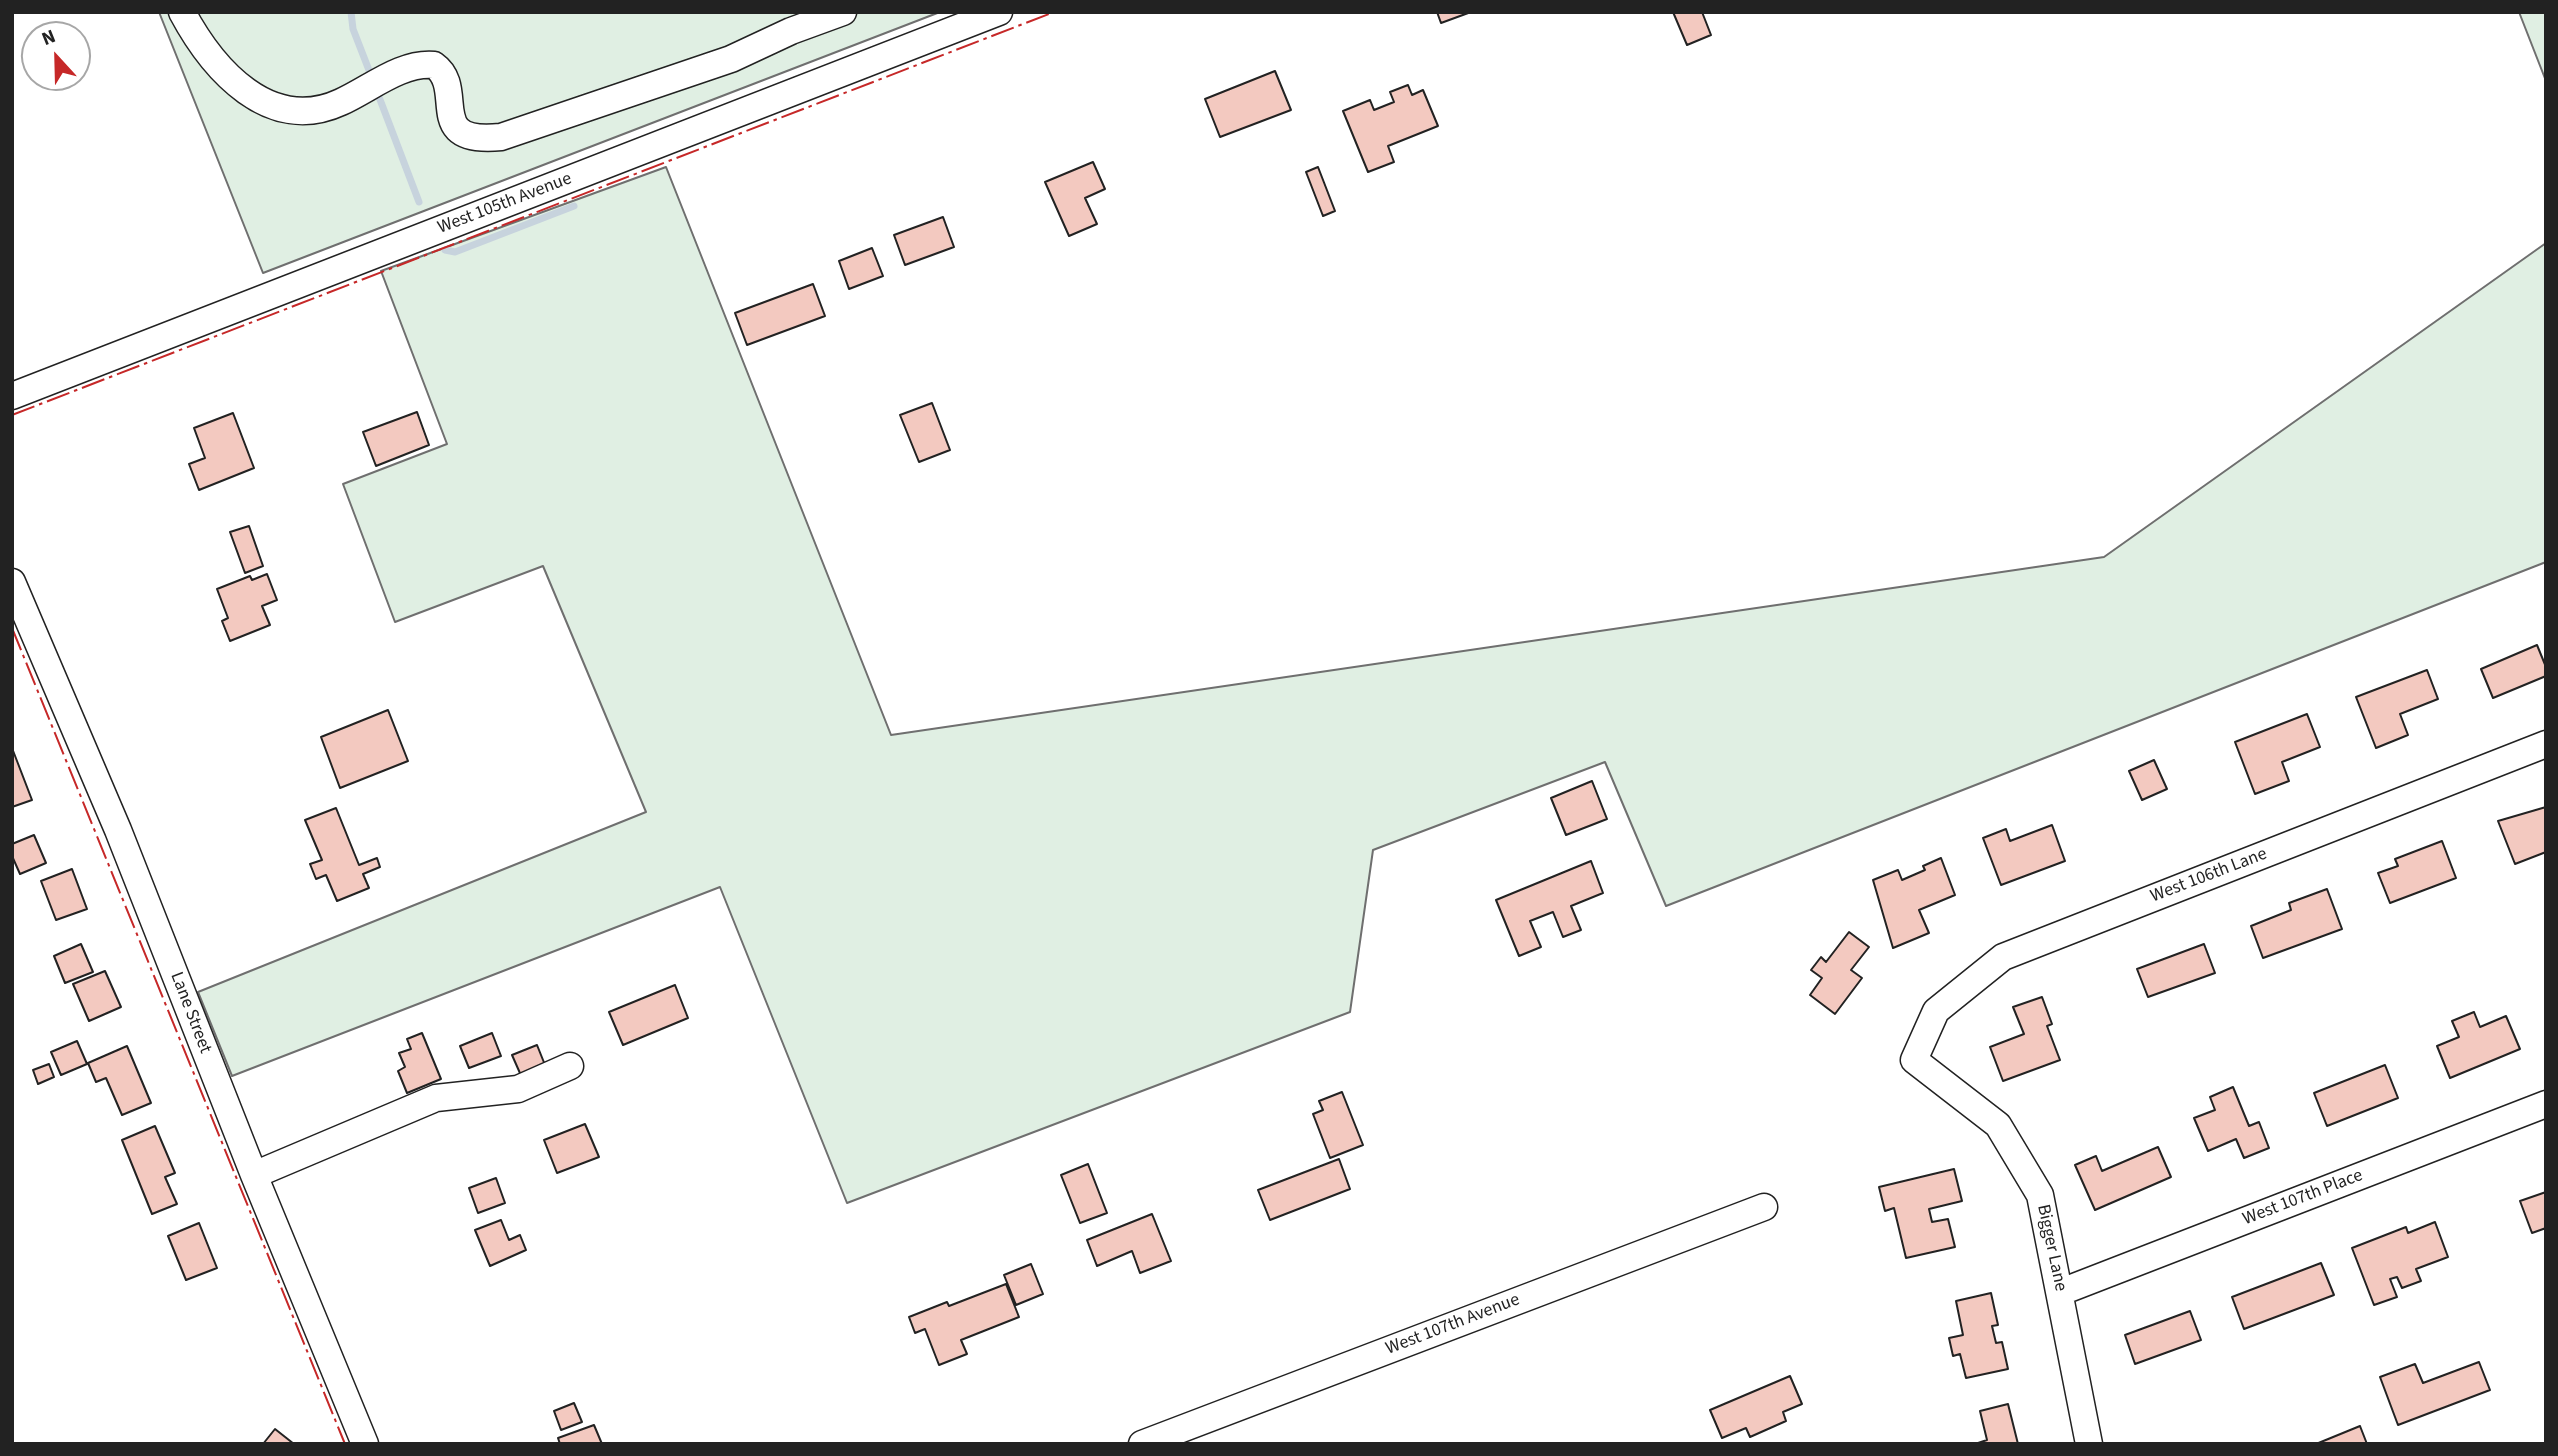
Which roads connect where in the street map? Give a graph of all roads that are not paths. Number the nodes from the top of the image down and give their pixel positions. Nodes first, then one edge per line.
1 (182, 12) edge
2 (843, 12) edge
3 (999, 12) edge
4 (12, 396) edge
5 (12, 582) edge
6 (2546, 744) edge
7 (1914, 1060) joint
8 (570, 1066) dead end
9 (2546, 1104) edge
10 (254, 1175) junction
11 (1764, 1207) dead end
12 (2061, 1292) junction
13 (365, 1444) edge
14 (1142, 1444) edge
15 (2089, 1444) edge

1 - 2 street
3 - 4 street, West 105th Avenue
5 - 10 street, Lane Street
6 - 7 street, West 106th Lane
7 - 12 street, Bigger Lane
8 - 10 street
9 - 12 street, West 107th Place
10 - 13 street, Lane Street
11 - 14 street, West 107th Avenue
12 - 15 street, Bigger Lane

